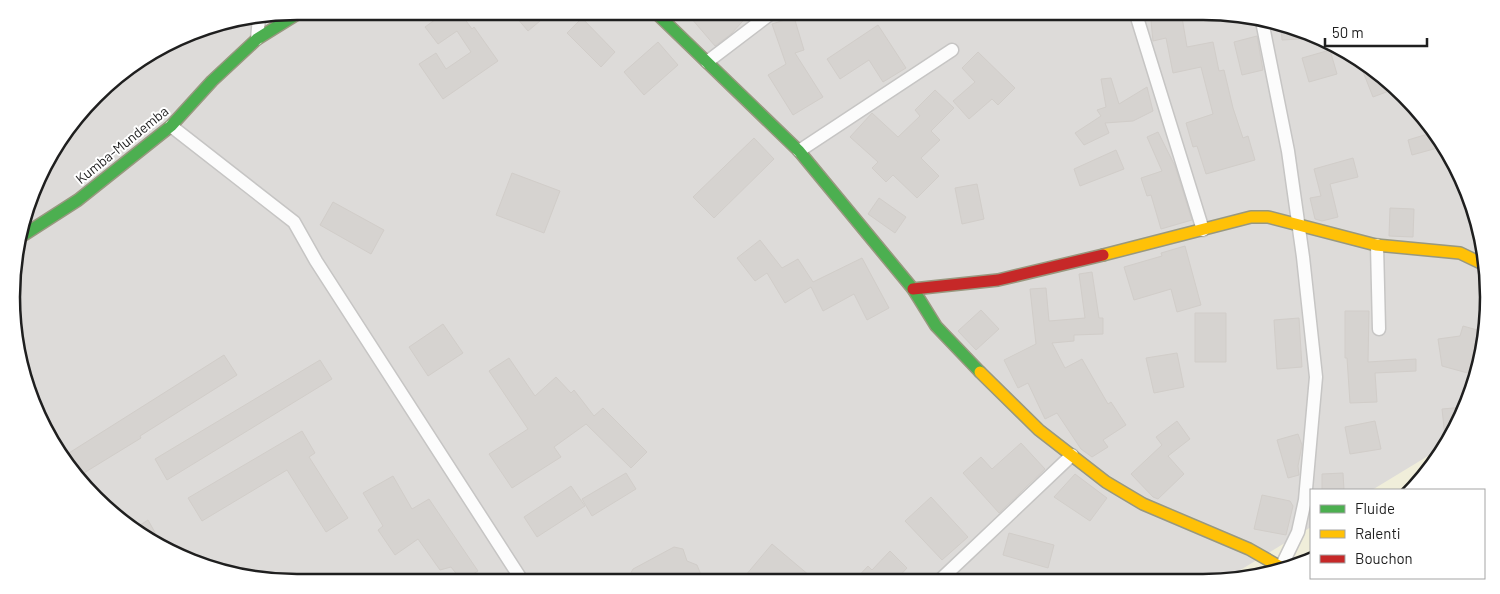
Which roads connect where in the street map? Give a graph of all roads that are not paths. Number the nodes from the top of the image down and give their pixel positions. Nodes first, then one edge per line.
1 (663, 20) edge
2 (762, 20) edge
3 (1138, 20) edge
4 (287, 21) edge
5 (259, 22) edge
6 (1263, 26) edge
7 (257, 39) junction
8 (952, 50) dead end
9 (707, 62) junction
10 (171, 126) junction
11 (799, 151) junction
12 (1298, 224) junction
13 (1203, 230) junction
14 (27, 233) edge
15 (1377, 245) junction
16 (1478, 262) edge
17 (913, 289) junction
18 (1379, 329) dead end
19 (1072, 455) junction
20 (1286, 561) edge
21 (1277, 564) edge
22 (518, 574) edge
23 (946, 574) edge

1 - 9 main road
2 - 9 street
3 - 13 street
4 - 7 main road, Kumba-Mundemba
5 - 7 street
6 - 12 street
7 - 10 main road, Kumba-Mundemba
8 - 11 street
9 - 11 main road
10 - 14 main road, Kumba-Mundemba
10 - 22 street
11 - 17 main road
12 - 13 main road
12 - 15 main road
12 - 20 street
13 - 17 main road
15 - 16 main road
15 - 18 street
17 - 19 main road
19 - 21 main road
19 - 23 street

